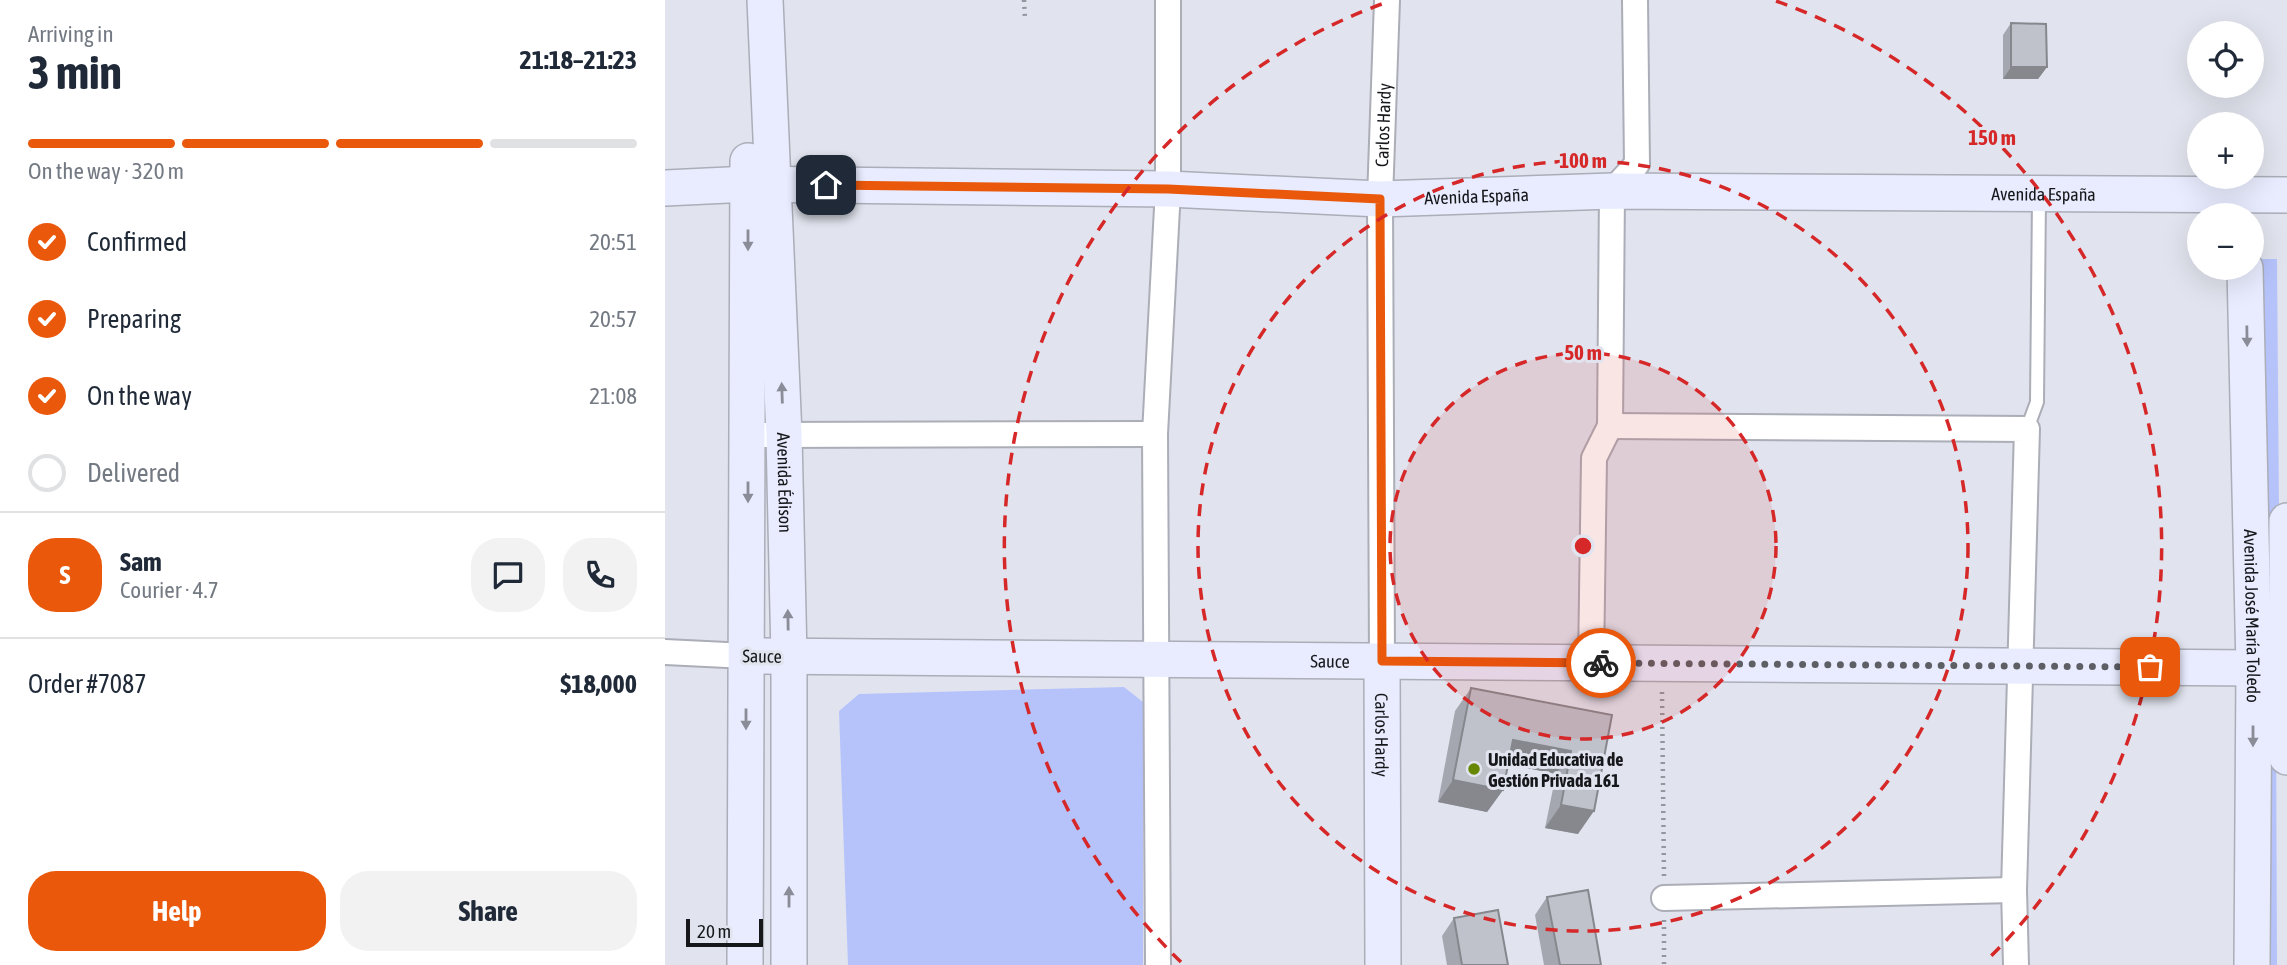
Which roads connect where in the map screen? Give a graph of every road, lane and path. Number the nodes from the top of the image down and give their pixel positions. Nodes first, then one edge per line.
1 (746, 0) edge
2 (765, 0) edge
3 (1024, 0) edge
4 (1168, 0) edge
5 (1387, 0) edge
6 (1635, 0) edge
7 (1025, 19) dead end
8 (761, 184) junction
9 (665, 188) edge
10 (1168, 189) junction
11 (1612, 191) junction
12 (2039, 193) junction
13 (2287, 195) edge
14 (1380, 199) junction
15 (2210, 203) edge
16 (2253, 203) edge
17 (2246, 280) edge
18 (1611, 426) junction
19 (2027, 429) junction
20 (748, 435) junction
21 (784, 435) junction
22 (1155, 435) junction
23 (2287, 521) edge
24 (665, 652) edge
25 (747, 656) junction
26 (789, 657) junction
27 (1156, 659) junction
28 (1382, 661) junction
29 (1591, 663) junction
30 (2275, 663) edge
31 (1661, 664) junction
32 (2019, 666) junction
33 (2287, 757) edge
34 (2014, 890) junction
35 (1664, 898) junction
36 (745, 965) edge
37 (789, 965) edge
38 (1158, 965) edge
39 (1383, 965) edge
40 (1664, 965) edge
41 (2016, 965) edge
42 (2252, 965) edge

1 - 8 main road, Avenida Édison
2 - 8 main road, Avenida Édison
3 - 7 path
4 - 10 street
5 - 14 street, Carlos Hardy
6 - 11 street
8 - 9 main road, Avenida España
8 - 10 main road, Avenida España
8 -> 20 main road, Avenida Édison
21 -> 8 main road, Avenida Édison
10 - 14 main road, Avenida España
10 - 22 street
11 - 12 main road, Avenida España
11 - 14 main road, Avenida España
11 - 18 street
12 - 15 main road, Avenida España
12 - 19 lane
13 - 16 main road, Avenida España
14 - 28 street, Carlos Hardy
17 -> 30 main road, Avenida José María Toledo
18 - 19 street
18 - 29 street
19 - 32 street
20 - 21 street
20 -> 25 main road, Avenida Édison
21 - 22 street
26 -> 21 main road, Avenida Édison
22 - 27 street
23 - 30 main road, Avenida José María Toledo
24 - 25 street, Sauce
25 - 26 main road, Sauce
25 -> 36 main road, Avenida Édison
26 - 27 main road, Sauce
37 -> 26 main road, Avenida Édison
27 - 28 main road, Sauce
27 - 38 street
28 - 29 main road, Sauce
28 - 39 main road, Carlos Hardy
29 - 31 main road, Sauce
30 - 32 main road, Sauce
30 - 33 main road, Avenida José María Toledo
30 -> 42 main road, Avenida José María Toledo
31 - 32 main road, Sauce
31 - 35 path
32 - 34 street
34 - 35 street
34 - 41 street
35 - 40 path

